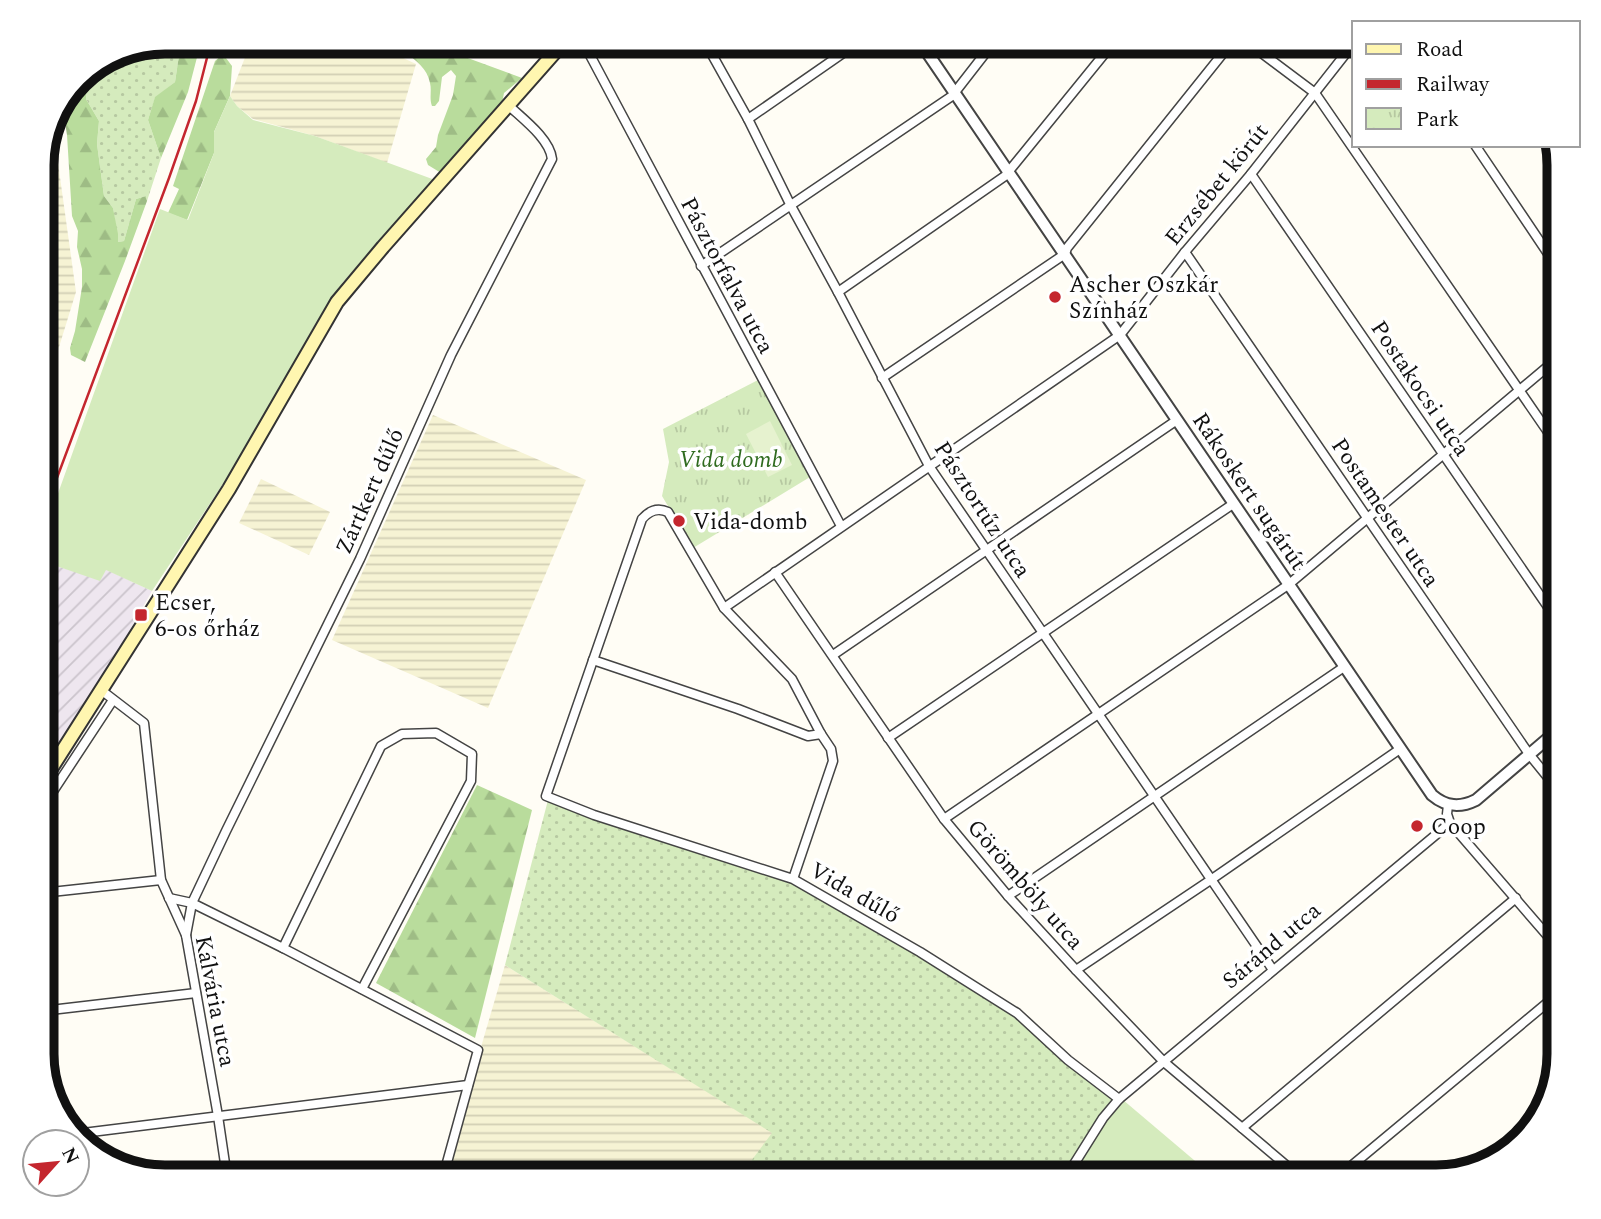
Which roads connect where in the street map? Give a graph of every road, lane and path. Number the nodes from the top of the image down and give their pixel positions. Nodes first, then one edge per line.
1 (554, 54) edge
2 (589, 54) edge
3 (712, 54) edge
4 (842, 54) edge
5 (928, 54) edge
6 (984, 54) edge
7 (1104, 54) edge
8 (1222, 54) edge
9 (1263, 54) edge
10 (1345, 54) edge
11 (954, 93) junction
12 (1315, 93) junction
13 (508, 106) junction
14 (748, 119) junction
15 (1352, 147) edge
16 (1352, 147) edge
17 (1476, 147) edge
18 (1009, 172) junction
19 (1251, 174) junction
20 (791, 206) junction
21 (1185, 252) junction
22 (1547, 252) edge
23 (1065, 254) junction
24 (701, 266) junction
25 (838, 292) junction
26 (1120, 335) junction
27 (1547, 367) edge
28 (882, 378) junction
29 (1520, 390) junction
30 (1177, 420) junction
31 (1547, 430) edge
32 (1443, 454) junction
33 (929, 467) junction
34 (1233, 503) junction
35 (1366, 519) junction
36 (841, 526) junction
37 (986, 551) junction
38 (775, 572) junction
39 (1289, 585) junction
40 (1547, 606) edge
41 (724, 608) junction
42 (1042, 633) junction
43 (834, 655) junction
44 (593, 660) junction
45 (1344, 667) junction
46 (101, 690) junction
47 (113, 700) junction
48 (1097, 714) junction
49 (821, 734) junction
50 (888, 738) junction
51 (1547, 739) edge
52 (1400, 749) junction
53 (1529, 754) junction
54 (54, 764) edge
55 (1547, 776) edge
56 (54, 790) edge
57 (1154, 797) junction
58 (1448, 805) junction
59 (944, 819) junction
60 (1450, 822) junction
61 (793, 879) junction
62 (1212, 879) junction
63 (161, 880) junction
64 (54, 892) edge
65 (1008, 896) junction
66 (169, 898) junction
67 (1516, 898) junction
68 (192, 903) junction
69 (186, 935) junction
70 (1547, 935) edge
71 (283, 947) junction
72 (1076, 970) junction
73 (1273, 970) junction
74 (362, 989) junction
75 (196, 992) junction
76 (1547, 1003) edge
77 (54, 1010) edge
78 (1164, 1062) junction
79 (468, 1085) junction
80 (1119, 1098) junction
81 (218, 1116) junction
82 (1242, 1128) junction
83 (91, 1132) edge
84 (225, 1165) edge
85 (446, 1165) edge
86 (1074, 1165) edge
87 (1286, 1165) edge
88 (1352, 1165) edge

1 - 13 main road
2 - 24 street, Pásztorfalva utca
3 - 14 street, Pásztortűz utca
4 - 14 street
5 - 11 street, Rákoskert sugárút
6 - 11 street
7 - 18 street
8 - 23 street
9 - 12 street
10 - 12 street, Erzsébet körút
11 - 18 street, Rákoskert sugárút
11 - 20 street
12 - 15 street
12 - 19 street, Erzsébet körút
13 - 46 main road
13 - 68 street, Zártkert dűlő
14 - 20 street, Pásztortűz utca
16 - 29 street
17 - 22 street
18 - 23 street, Rákoskert sugárút
18 - 25 street
19 - 21 street, Erzsébet körút
19 - 32 street, Postakocsi utca
20 - 24 street
20 - 25 street, Pásztortűz utca
21 - 26 street, Erzsébet körút
21 - 35 street, Postamester utca
23 - 26 street, Rákoskert sugárút
23 - 28 street
24 - 36 street, Pásztorfalva utca
25 - 28 street, Pásztortűz utca
26 - 30 street, Rákoskert sugárút
26 - 33 street, Erzsébet körút
27 - 29 street
28 - 33 street, Pásztortűz utca
29 - 31 street
29 - 32 street
30 - 34 street, Rákoskert sugárút
30 - 37 street
32 - 35 street
32 - 40 street, Postakocsi utca
33 - 36 street, Erzsébet körút
33 - 37 street, Pásztortűz utca
34 - 39 street, Rákoskert sugárút
34 - 42 street
35 - 39 street
35 - 53 street, Postamester utca
36 - 38 street, Erzsébet körút
37 - 42 street, Pásztortűz utca
37 - 43 street
38 - 41 street, Erzsébet körút
38 - 43 street, Görömböly utca
39 - 45 street, Rákoskert sugárút
39 - 48 street
41 - 44 street, Vida dűlő
41 - 49 street, Vida dűlő
42 - 48 street, Pásztortűz utca
42 - 50 street
43 - 50 street, Görömböly utca
44 - 49 street
44 - 61 street
45 - 52 street, Rákoskert sugárút
45 - 57 street
46 - 47 street, Kálvária utca
46 - 54 main road
47 - 56 street
47 - 63 street, Kálvária utca
48 - 57 street, Pásztortűz utca
48 - 59 street
49 - 61 street, Vida dűlő
50 - 59 street, Görömböly utca
51 - 53 street
52 - 58 street, Rákoskert sugárút
52 - 62 street
53 - 55 street, Postamester utca
53 - 58 street
57 - 62 street, Pásztortűz utca
57 - 65 street
58 - 60 street
59 - 65 street, Görömböly utca
60 - 67 street
60 - 73 street, Sáránd utca
61 - 80 street, Vida dűlő
62 - 72 street
62 - 73 street, Pásztortűz utca
63 - 64 street
63 - 66 street, Kálvária utca
65 - 72 street, Görömböly utca
66 - 68 street
66 - 69 street, Kálvária utca
67 - 70 street
67 - 82 street
68 - 69 street
68 - 71 street
69 - 75 street, Kálvária utca
71 - 74 street
71 - 74 street
72 - 78 street, Görömböly utca
73 - 78 street, Sáránd utca
74 - 79 street
75 - 77 street
75 - 81 street, Kálvária utca
76 - 88 street
78 - 80 street, Sáránd utca
78 - 82 street, Görömböly utca
79 - 81 street
79 - 85 street
80 - 86 street, Sáránd utca
81 - 83 street
81 - 84 street, Kálvária utca
82 - 87 street, Görömböly utca

